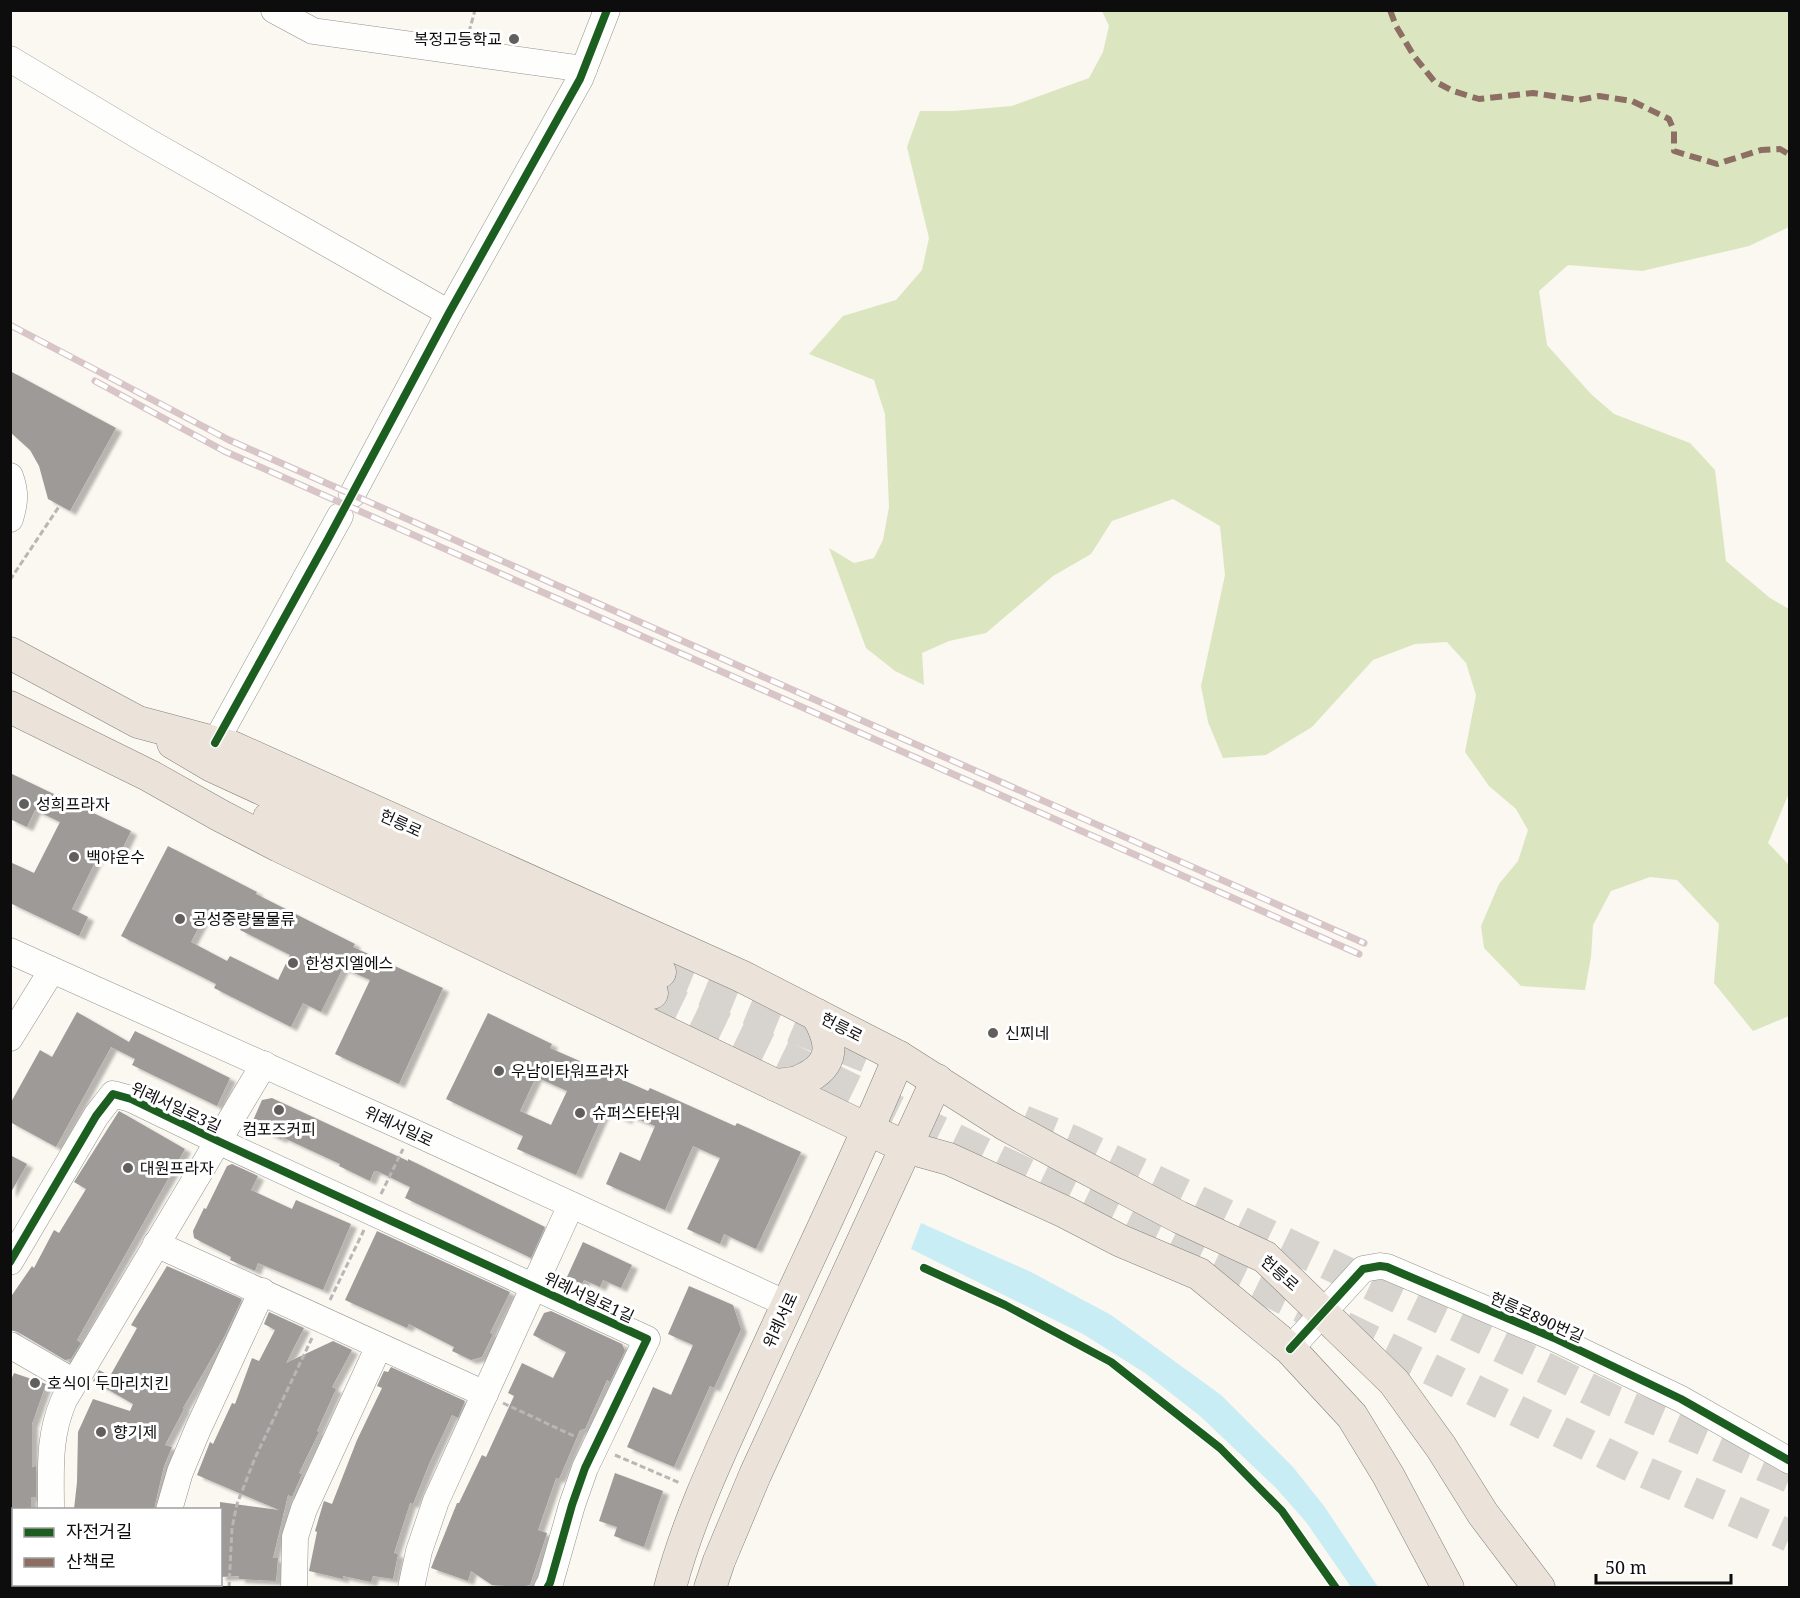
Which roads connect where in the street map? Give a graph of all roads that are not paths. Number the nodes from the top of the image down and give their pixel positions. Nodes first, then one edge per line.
1 (274, 10) edge
2 (607, 10) edge
3 (10, 59) edge
4 (584, 69) junction
5 (449, 313) junction
6 (10, 476) edge
7 (10, 519) edge
8 (10, 653) edge
9 (10, 706) edge
10 (138, 722) junction
11 (215, 743) junction
12 (150, 776) junction
13 (10, 951) edge
14 (52, 970) junction
15 (817, 1015) junction
16 (10, 1038) edge
17 (899, 1057) junction
18 (264, 1064) junction
19 (937, 1080) junction
20 (775, 1085) junction
21 (869, 1130) junction
22 (218, 1142) junction
23 (906, 1147) junction
24 (572, 1205) junction
25 (373, 1212) joint
26 (156, 1244) junction
27 (10, 1262) edge
28 (535, 1286) junction
29 (262, 1291) junction
30 (787, 1304) junction
31 (1324, 1313) junction
32 (10, 1345) edge
33 (379, 1346) junction
34 (1290, 1349) junction
35 (74, 1382) junction
36 (485, 1394) junction
37 (1790, 1461) edge
38 (51, 1508) edge
39 (169, 1508) edge
40 (294, 1587) edge
41 (411, 1587) edge
42 (547, 1587) edge
43 (670, 1587) edge
44 (710, 1587) edge
45 (1448, 1587) edge
46 (1539, 1587) edge

1 - 4 street
2 - 4 street
3 - 5 street
4 - 5 street
5 - 11 street
6 - 7 street
8 - 10 main road, 헌릉로
9 - 12 main road
10 - 11 main road, 헌릉로
10 - 12 main road
11 - 15 main road, 헌릉로
12 - 20 main road
13 - 14 street, 위례서일로
14 - 16 street
14 - 18 street, 위례서일로
15 - 17 main road, 헌릉로
15 - 20 main road
17 - 19 main road, 헌릉로
17 - 21 main road, 위례서로
18 - 22 street, 위례서일로3길
18 - 24 street, 위례서일로
19 - 23 main road
19 - 31 main road, 헌릉로
20 - 21 main road
21 - 23 main road
21 - 30 main road, 위례서로
22 - 25 street, 위례서일로3길
22 - 26 street, 위례서일로3길
22 - 27 street, 위례서일로3길
23 - 34 main road
23 - 44 main road
24 - 28 street, 위례서일로1길
24 - 30 street, 위례서일로
25 - 28 street, 위례서일로1길
26 - 29 street
26 - 35 street, 위례서일로3길
28 - 36 street, 위례서일로1길
28 - 42 street, 위례서일로1길
29 - 33 street
29 - 39 street
30 - 43 main road, 위례서로
31 - 34 street, 헌릉로890번길
31 - 37 street, 헌릉로890번길
31 - 46 main road, 헌릉로
32 - 35 street
33 - 36 street
33 - 40 street
34 - 45 main road
35 - 38 street, 위례서일로3길
36 - 41 street, 위례서일로1길

